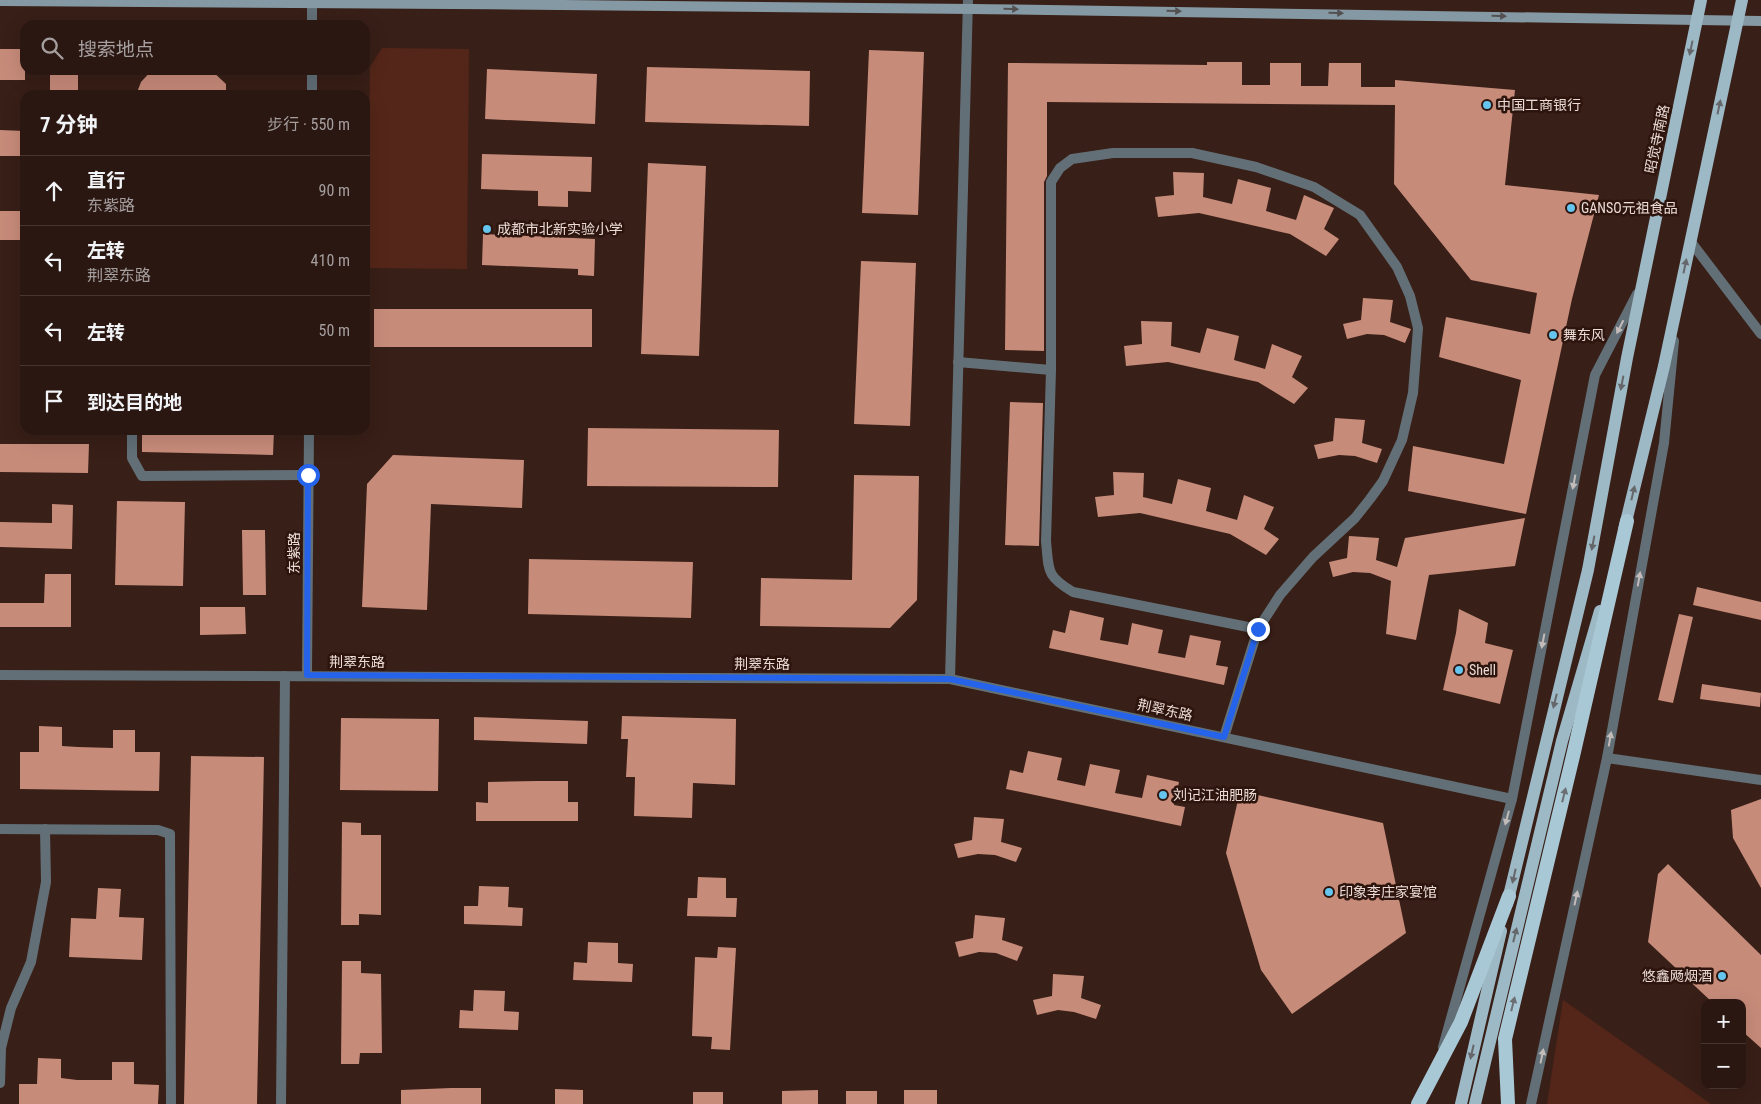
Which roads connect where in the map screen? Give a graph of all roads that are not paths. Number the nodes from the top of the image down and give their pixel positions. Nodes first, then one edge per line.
1 (1701, 0) edge
2 (1742, 0) edge
3 (0, 2) edge
4 (312, 2) edge
5 (968, 4) edge
6 (312, 20) edge
7 (1737, 20) junction
8 (1761, 21) edge
9 (1697, 22) junction
10 (312, 75) edge
11 (312, 90) edge
12 (1690, 242) junction
13 (1642, 284) junction
14 (1678, 298) junction
15 (1761, 334) edge
16 (958, 362) junction
17 (1051, 370) junction
18 (132, 435) edge
19 (309, 435) edge
20 (308, 475) junction
21 (1627, 521) junction
22 (1258, 629) junction
23 (0, 675) edge
24 (307, 675) junction
25 (285, 676) junction
26 (950, 679) junction
27 (1224, 737) junction
28 (1606, 758) junction
29 (1761, 780) edge
30 (1512, 799) junction
31 (0, 829) edge
32 (45, 829) junction
33 (1509, 896) junction
34 (0, 1083) edge
35 (171, 1104) edge
36 (281, 1104) edge
37 (1418, 1104) edge
38 (1426, 1104) edge
39 (1461, 1104) edge
40 (1474, 1104) edge
41 (1508, 1104) edge
42 (1531, 1104) edge

1 - 9 main road, 昭觉寺南路
2 - 7 main road
3 - 4 main road
4 - 5 main road
4 - 6 street
5 -> 9 main road
5 - 16 street
7 - 8 main road
7 - 9 main road
12 -> 7 main road
9 -> 13 main road, 昭觉寺南路
10 - 11 street
14 -> 12 main road
12 - 15 street
13 -> 30 street
13 -> 33 main road, 昭觉寺南路
21 -> 14 main road
28 -> 14 street
16 - 17 street
16 - 26 street
17 - 22 street
17 - 22 street
18 - 20 street
19 - 20 street, 东紫路
20 - 24 street, 东紫路
40 -> 21 main road
41 -> 21 highway
22 - 27 street
23 - 25 street, 荆翠东路
24 - 25 street, 荆翠东路
24 - 26 street, 荆翠东路
25 - 36 street
26 - 27 street, 荆翠东路
27 - 30 street, 荆翠东路
28 - 29 street
42 -> 28 street
30 -> 38 street
31 - 32 street
32 - 34 street
32 - 35 street
33 - 37 highway
33 -> 39 main road, 昭觉寺南路

